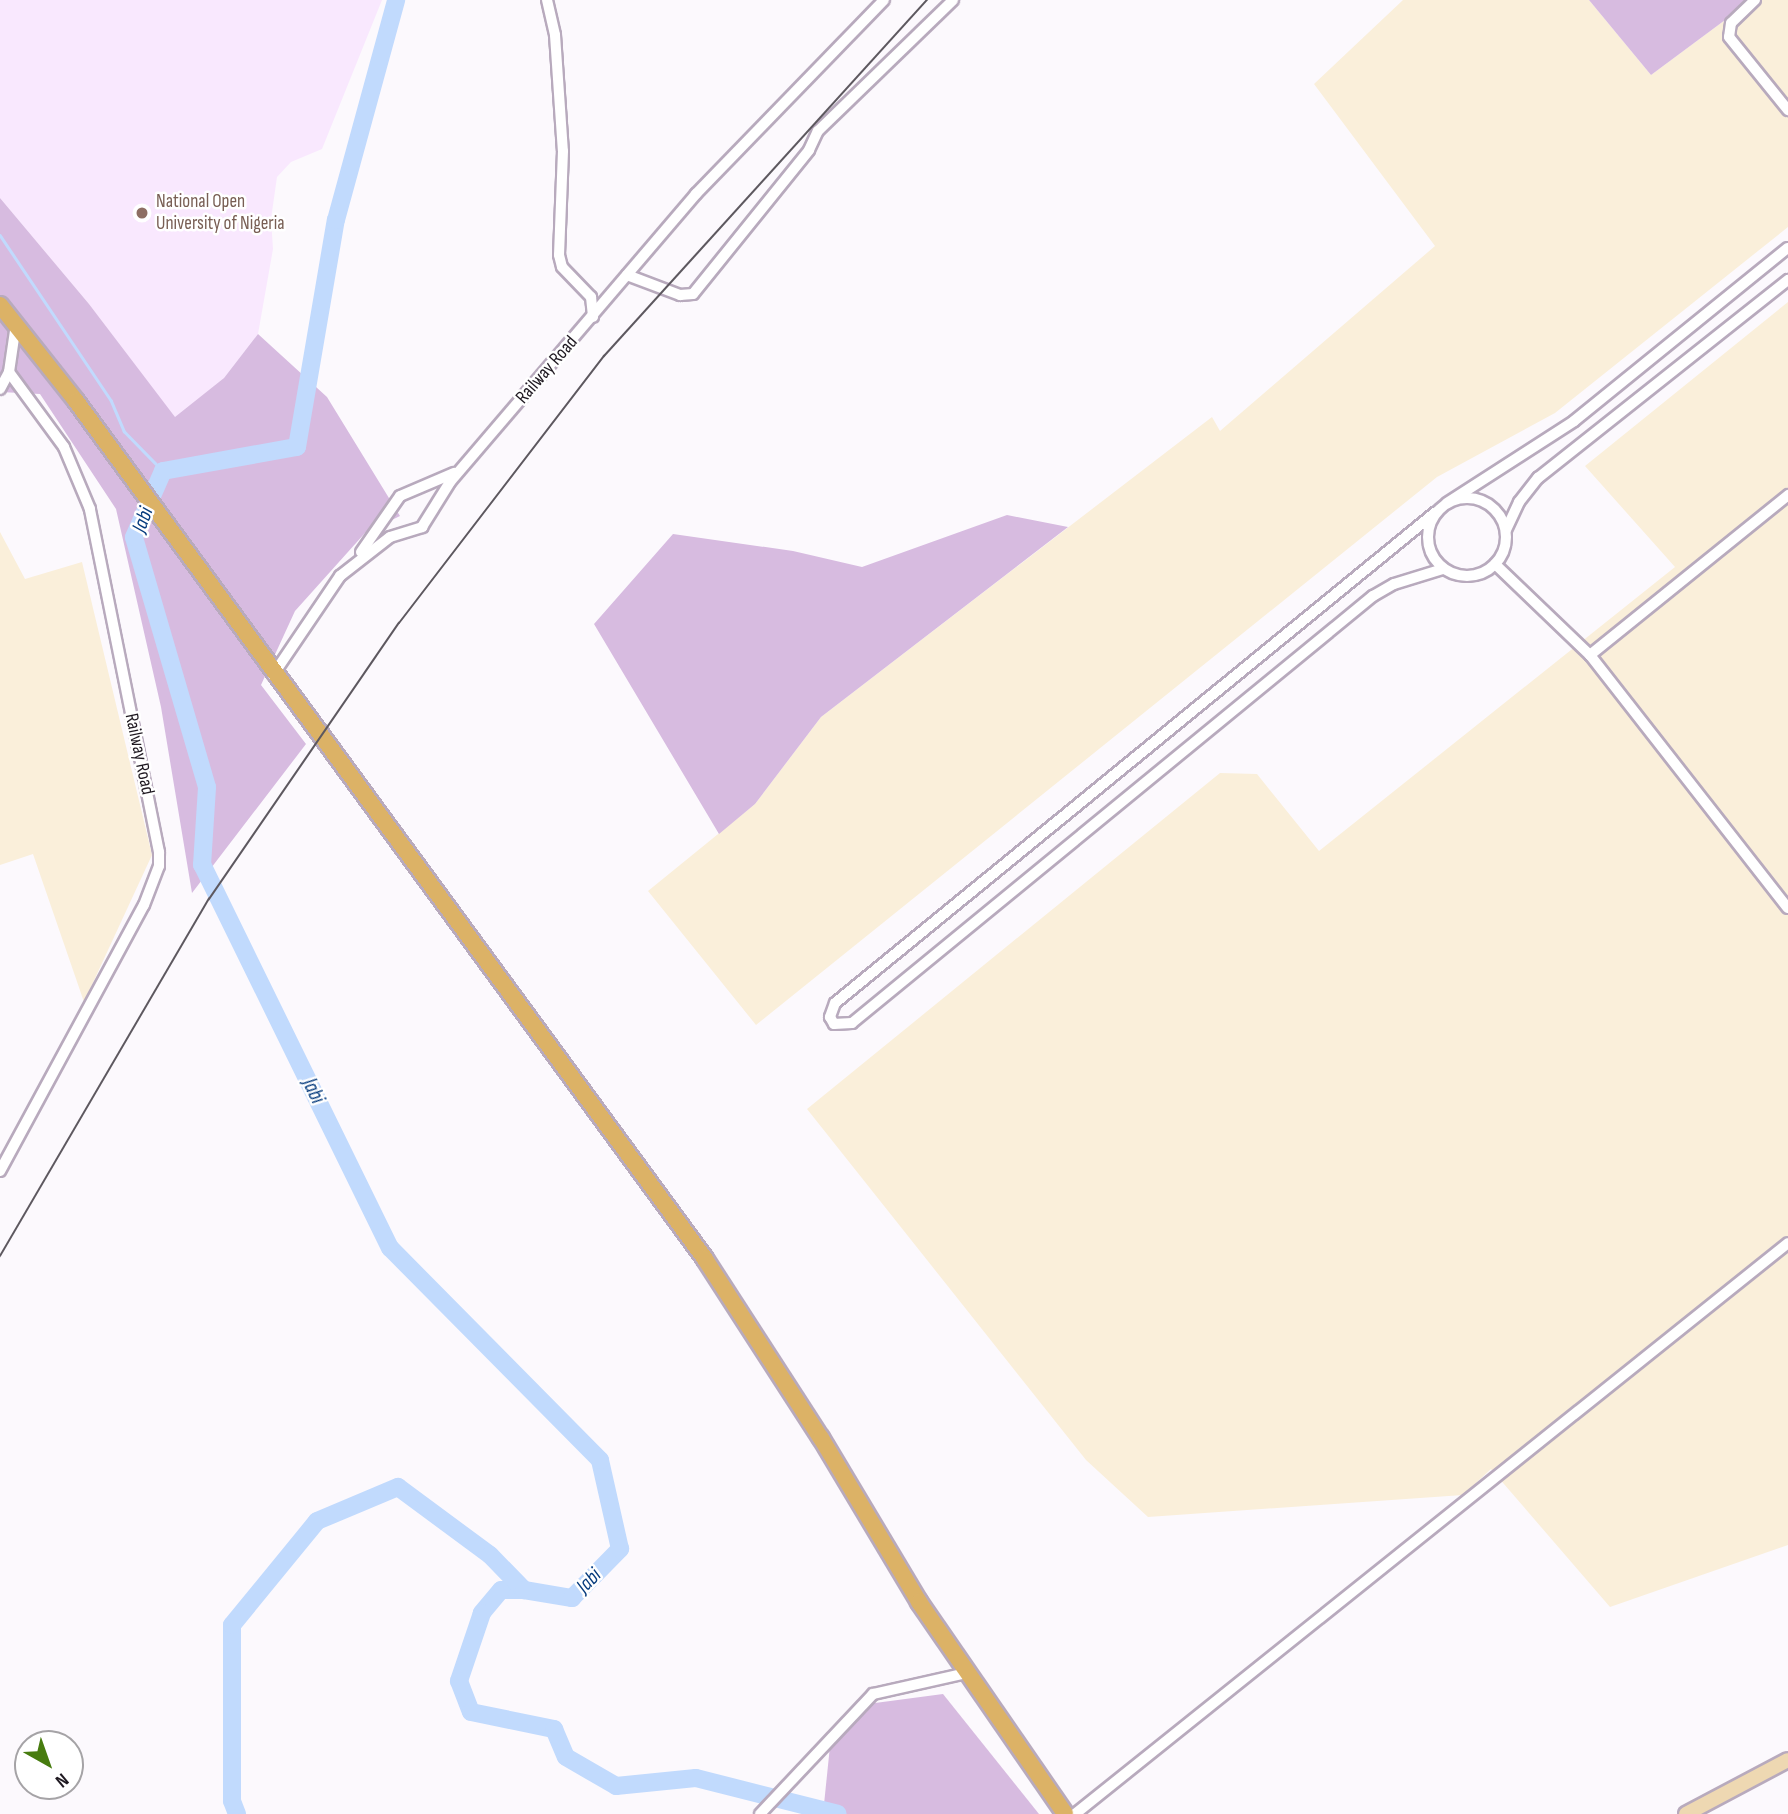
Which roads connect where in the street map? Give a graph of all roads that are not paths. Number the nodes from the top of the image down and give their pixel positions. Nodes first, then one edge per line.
1 (547, 0) edge
2 (884, 0) edge
3 (953, 0) edge
4 (1755, 0) edge
5 (1788, 110) edge
6 (1788, 248) edge
7 (627, 275) junction
8 (1788, 280) edge
9 (0, 305) edge
10 (593, 317) junction
11 (16, 324) junction
12 (9, 373) junction
13 (0, 388) edge
14 (467, 463) junction
15 (1788, 495) edge
16 (1447, 503) junction
17 (1436, 512) junction
18 (1506, 530) junction
19 (355, 560) junction
20 (1496, 564) junction
21 (1443, 569) junction
22 (1590, 655) junction
23 (273, 675) junction
24 (1788, 908) edge
25 (0, 1171) edge
26 (1788, 1243) edge
27 (967, 1673) junction
28 (1788, 1760) edge
29 (760, 1814) edge
30 (1065, 1814) edge
31 (1075, 1814) edge
32 (1686, 1814) edge

1 - 10 street
2 - 7 street, Railway Road
3 - 7 street
4 - 5 street
6 - 16 street
7 - 10 street, Railway Road
8 - 18 street
9 - 11 main road
10 - 14 street, Railway Road
11 - 12 street
11 - 23 main road
12 - 13 street
12 - 25 street, Railway Road
14 - 19 street
14 - 19 street, Railway Road
15 - 22 street
16 - 17 street
16 - 18 street
17 - 21 street
17 - 21 street
18 - 20 street
19 - 23 street, Railway Road
20 - 21 street
20 - 22 street
22 - 24 street
23 - 27 main road
26 - 31 street
27 - 29 street
27 - 30 main road
28 - 32 main road

